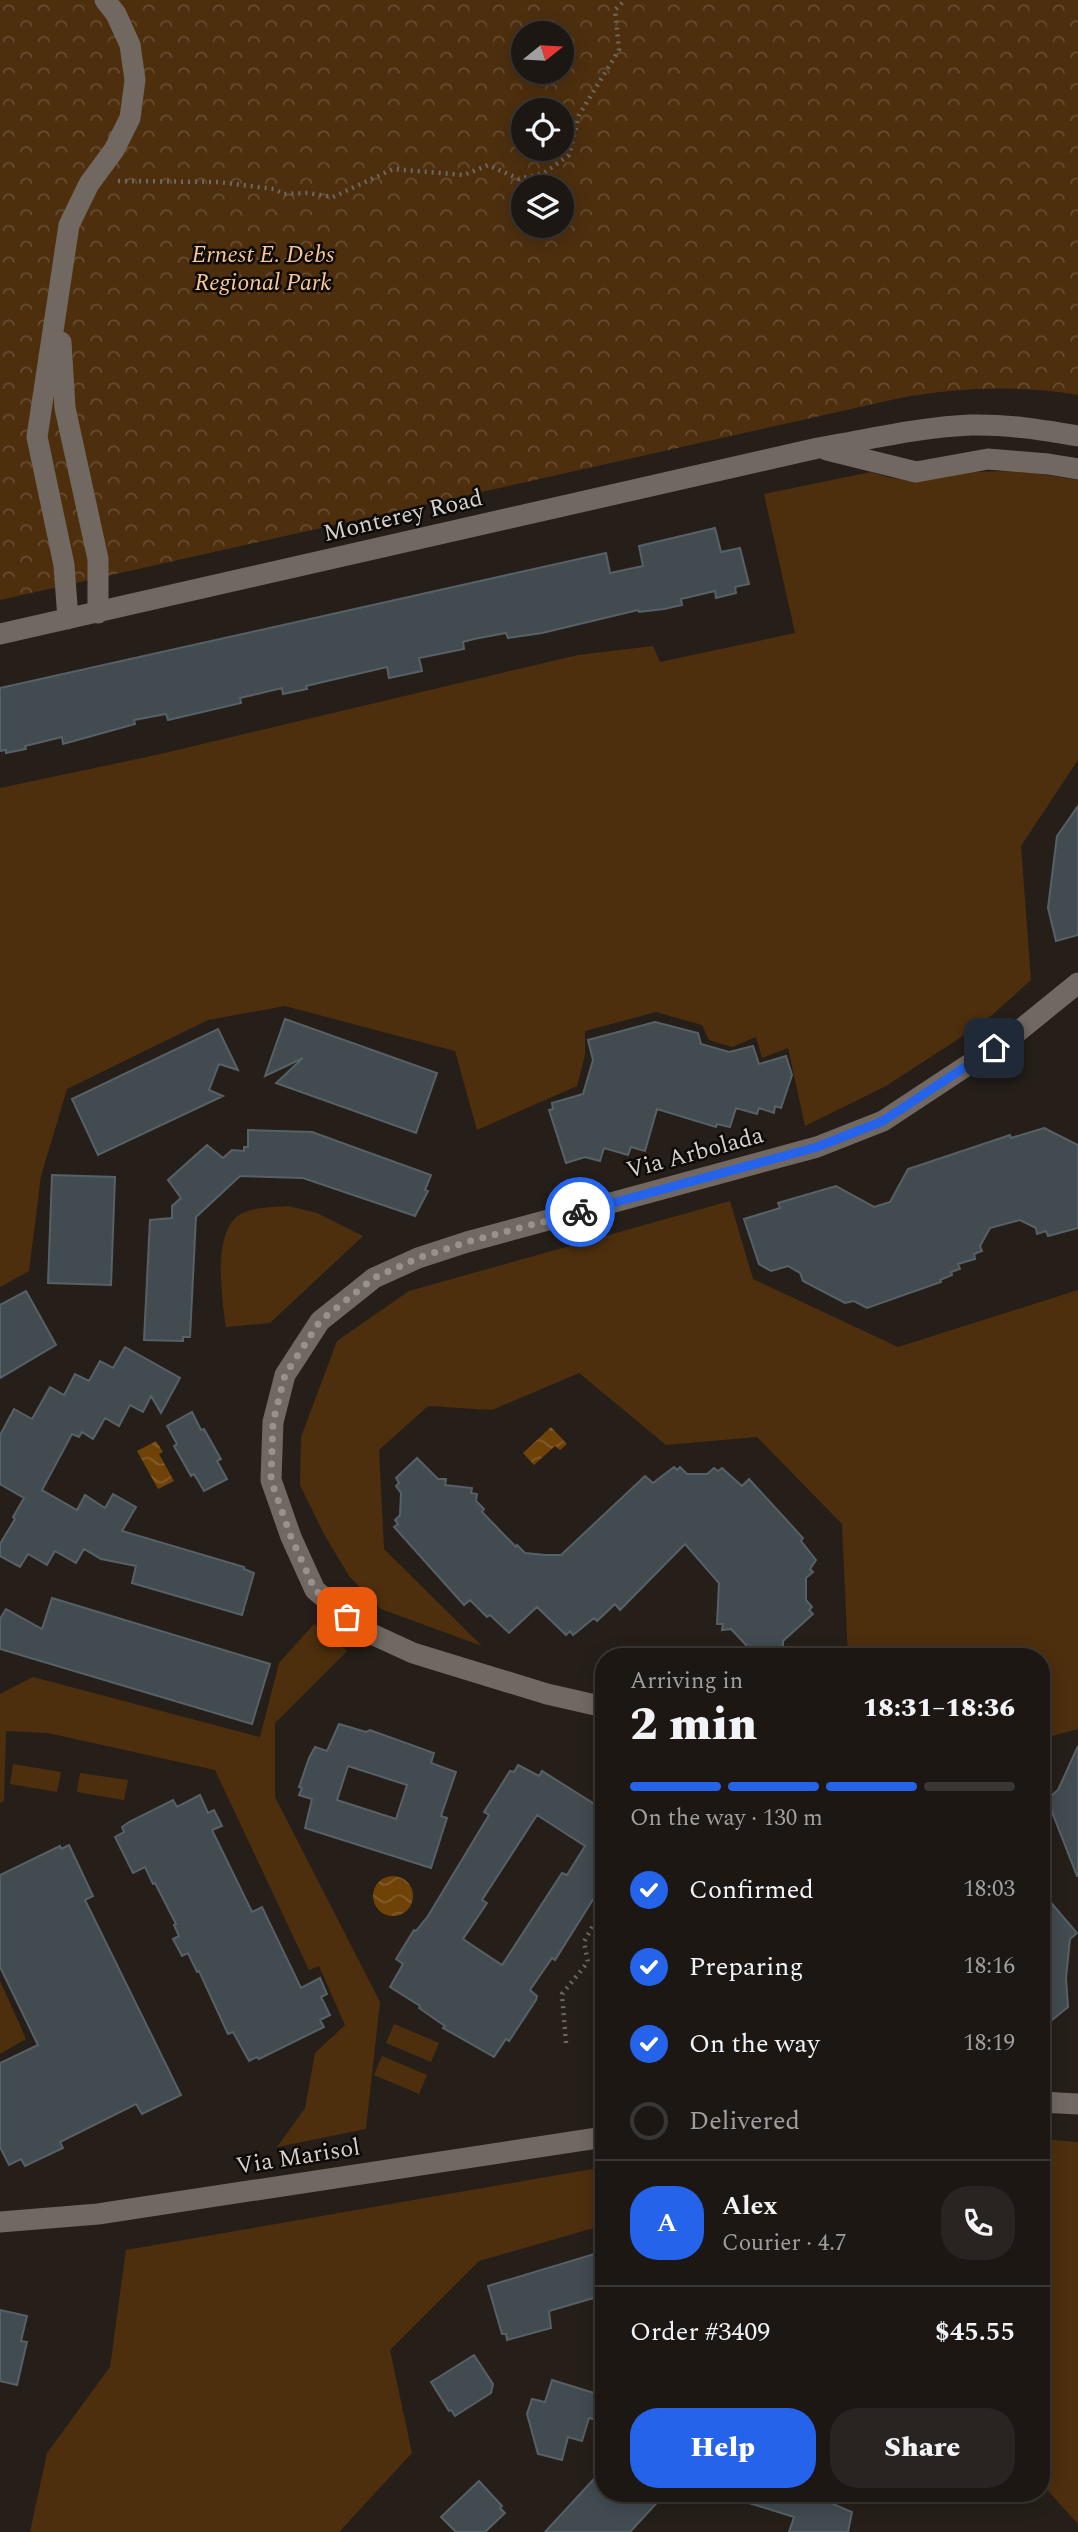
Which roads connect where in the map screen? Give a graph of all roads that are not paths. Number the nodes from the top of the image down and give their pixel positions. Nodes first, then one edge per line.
1 (105, 0) edge
2 (69, 225) junction
3 (1078, 422) edge
4 (70, 429) junction
5 (1039, 429) junction
6 (1078, 436) edge
7 (37, 437) junction
8 (818, 448) junction
9 (1078, 469) edge
10 (98, 613) junction
11 (68, 619) junction
12 (0, 635) edge
13 (1078, 983) edge
14 (595, 1705) edge
15 (1050, 2102) edge
16 (1078, 2104) edge
17 (595, 2138) edge
18 (0, 2222) edge

1 - 2 street
2 - 4 street
2 - 7 street
3 - 5 street, Monterey Road
4 - 7 street
4 - 10 street
5 - 6 street, Monterey Road
5 - 8 street, Monterey Road
7 - 11 street
8 - 9 street, Monterey Road
8 - 10 street, Monterey Road
10 - 11 street, Monterey Road
11 - 12 street, Monterey Road
13 - 14 street, Via Arbolada
15 - 16 street
17 - 18 street, Via Marisol

